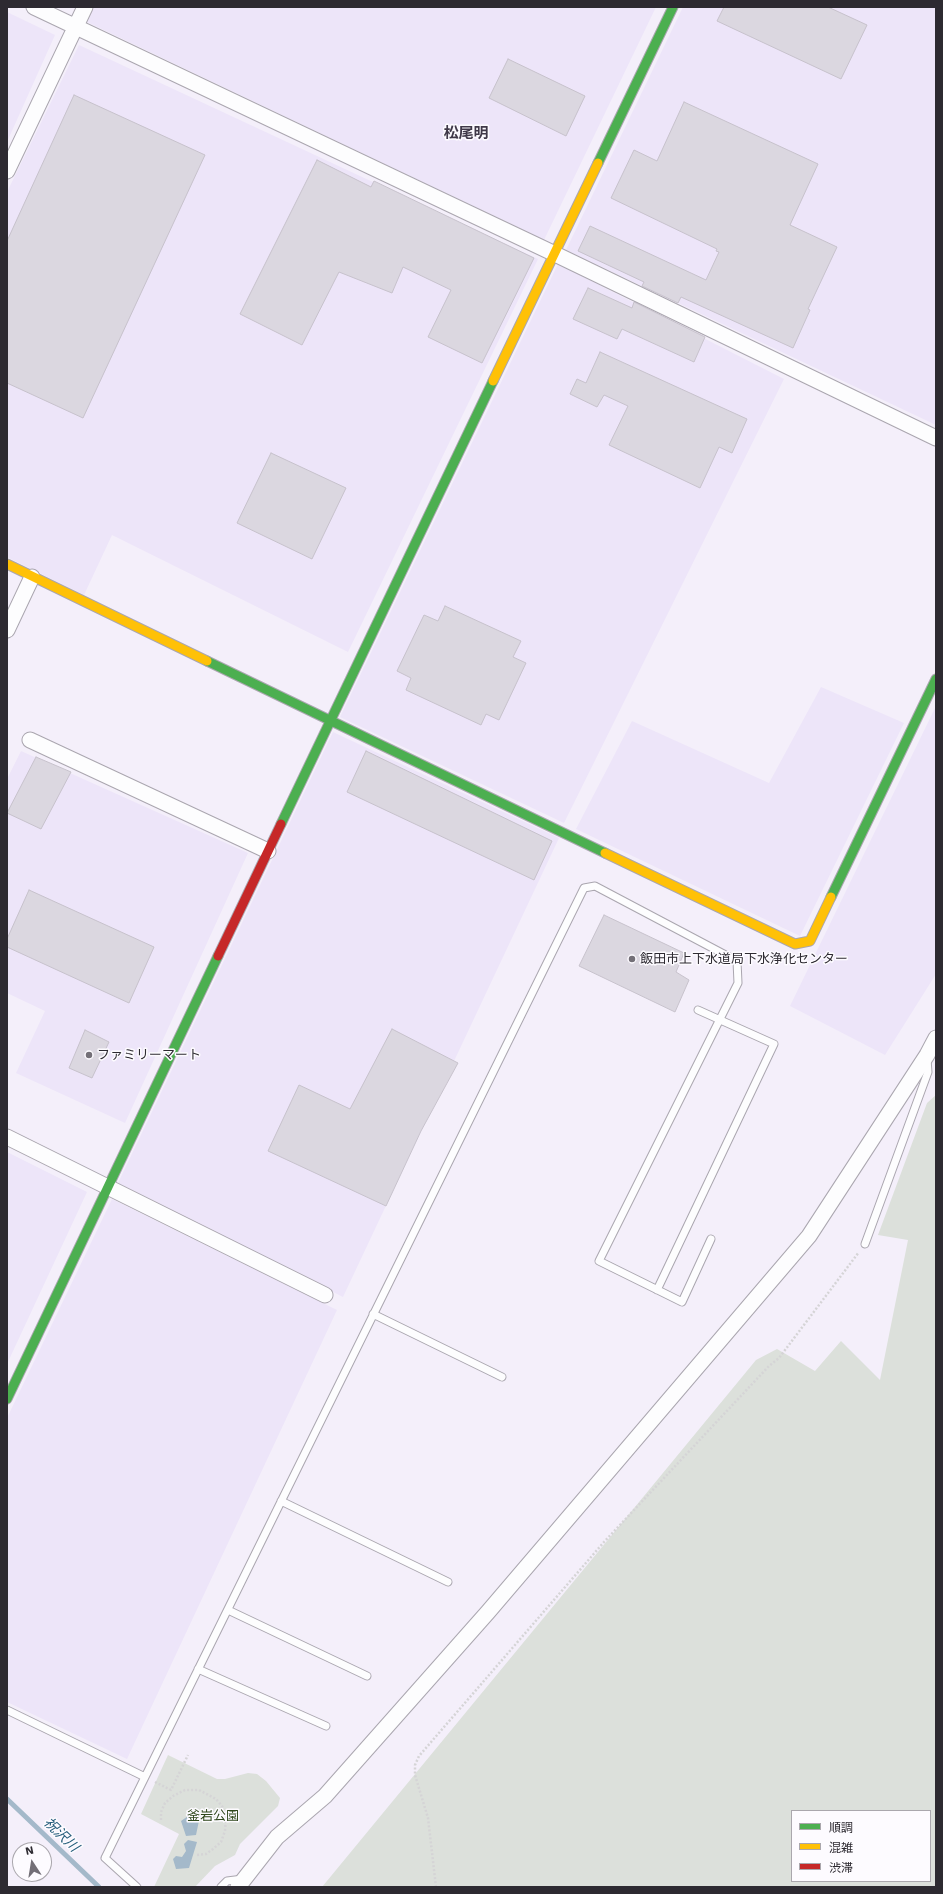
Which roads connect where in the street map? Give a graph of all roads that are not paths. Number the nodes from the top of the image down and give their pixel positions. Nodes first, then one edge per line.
1 (34, 7) edge
2 (85, 7) edge
3 (673, 7) edge
4 (75, 27) junction
5 (7, 171) edge
6 (555, 254) junction
7 (936, 438) edge
8 (7, 564) edge
9 (32, 577) junction
10 (7, 630) edge
11 (936, 679) edge
12 (330, 721) junction
13 (30, 740) dead end
14 (268, 851) junction
15 (698, 1010) dead end
16 (720, 1020) junction
17 (936, 1038) edge
18 (927, 1055) junction
19 (7, 1137) edge
20 (109, 1186) junction
21 (711, 1239) dead end
22 (865, 1244) road end
23 (657, 1290) junction
24 (325, 1295) dead end
25 (373, 1314) junction
26 (502, 1377) dead end
27 (7, 1399) edge
28 (281, 1501) junction
29 (448, 1582) dead end
30 (228, 1610) junction
31 (198, 1669) junction
32 (367, 1676) dead end
33 (7, 1710) edge
34 (326, 1726) dead end
35 (145, 1777) junction
36 (242, 1883) edge
37 (137, 1887) edge
38 (221, 1887) edge

1 - 4 street
2 - 4 street
3 - 6 street
4 - 5 street
4 - 6 street
6 - 7 street
6 - 12 street
8 - 9 street
9 - 10 street
9 - 12 street
11 - 12 street
12 - 14 street
13 - 14 street
14 - 20 street
15 - 16 lane
16 - 23 lane
16 - 23 lane
16 - 25 lane
17 - 18 street
18 - 22 lane
18 - 36 street
19 - 20 street
20 - 24 street
20 - 27 street
21 - 23 lane
25 - 26 lane
25 - 28 lane
28 - 29 lane
28 - 30 lane
30 - 31 lane
30 - 32 lane
31 - 34 lane
31 - 35 lane
33 - 35 lane
35 - 37 lane
36 - 38 lane

